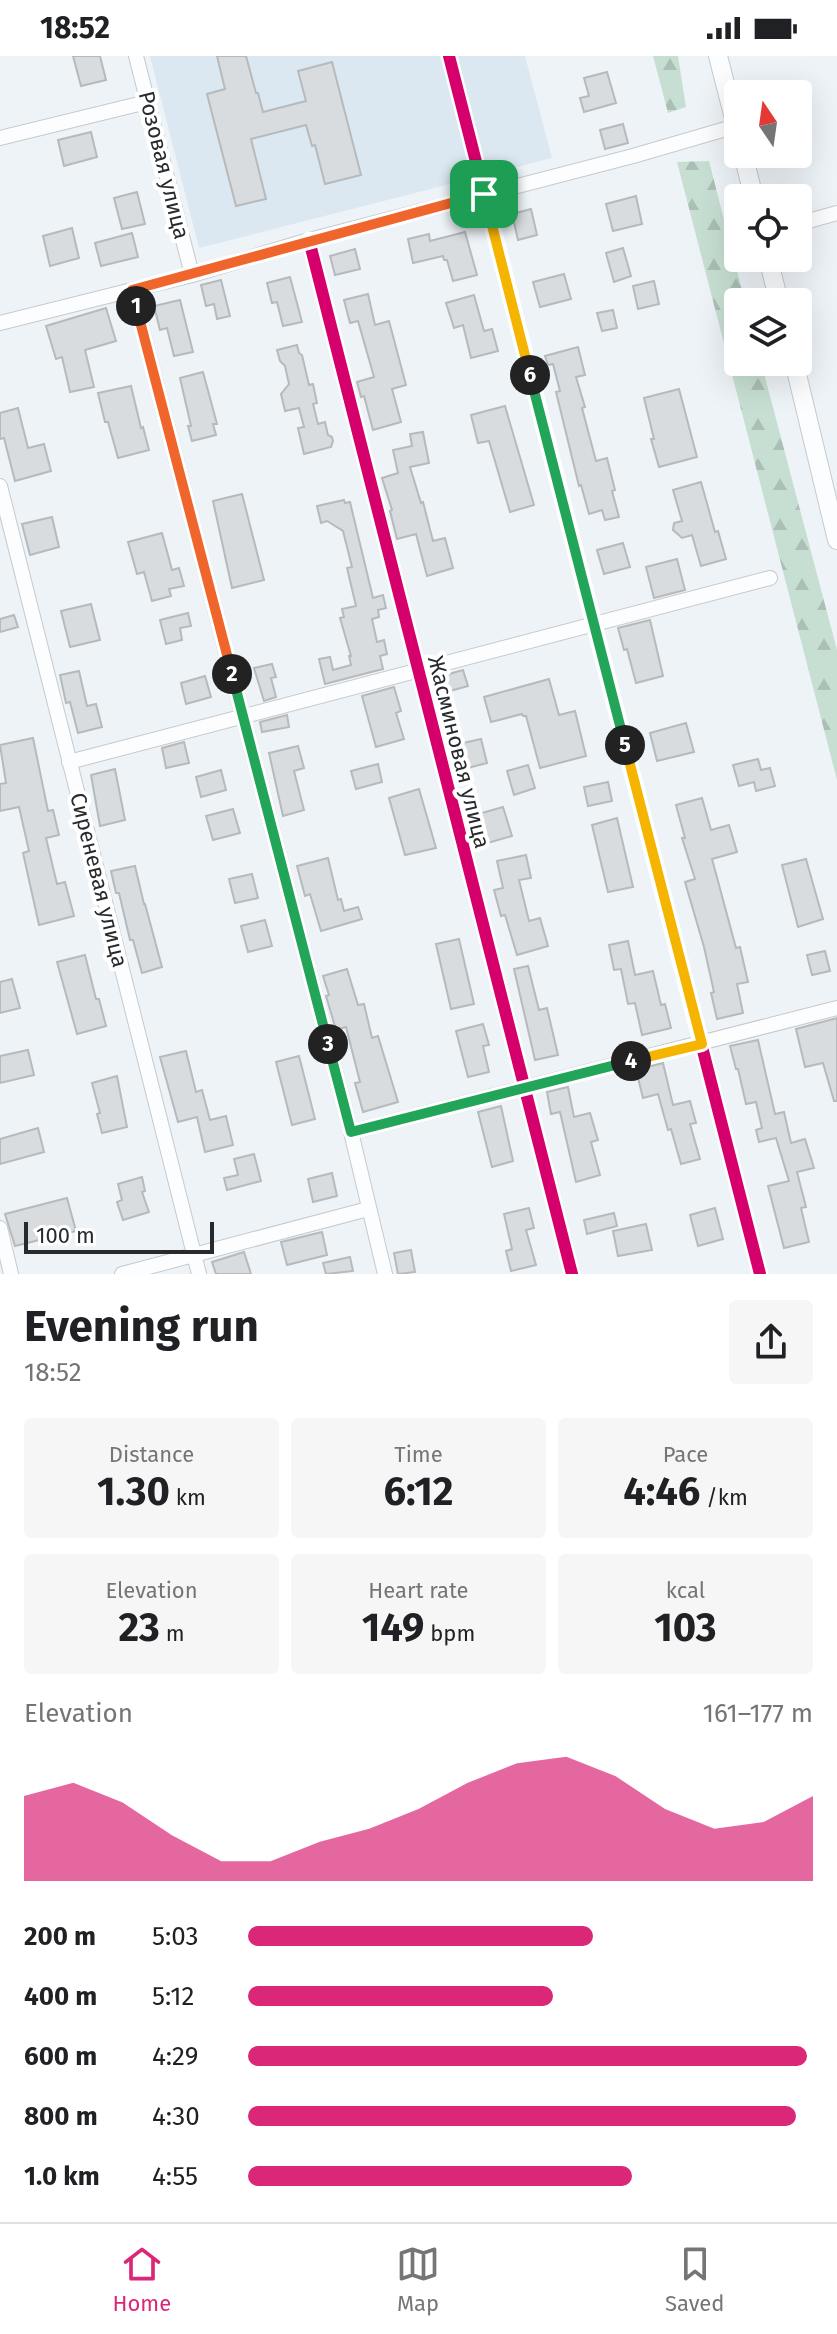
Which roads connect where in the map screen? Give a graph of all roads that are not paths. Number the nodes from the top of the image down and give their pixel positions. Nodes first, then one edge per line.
1 (136, 56) edge
2 (449, 56) edge
3 (718, 56) edge
4 (724, 80) edge
5 (147, 102) junction
6 (724, 133) edge
7 (0, 138) edge
8 (484, 194) junction
9 (837, 213) edge
10 (812, 220) edge
11 (309, 240) junction
12 (192, 275) junction
13 (132, 290) junction
14 (0, 323) edge
15 (798, 376) edge
16 (0, 486) edge
17 (832, 500) edge
18 (837, 540) edge
19 (770, 578) dead end
20 (594, 624) junction
21 (418, 671) junction
22 (243, 715) junction
23 (69, 762) junction
24 (837, 1008) edge
25 (702, 1044) junction
26 (524, 1088) junction
27 (351, 1132) junction
28 (368, 1209) junction
29 (0, 1228) edge
30 (194, 1254) junction
31 (11, 1274) edge
32 (122, 1274) edge
33 (199, 1274) edge
34 (385, 1274) edge
35 (572, 1274) edge
36 (760, 1274) edge

1 - 5 street, Розовая улица
2 - 8 street
3 - 4 street
5 - 7 street
5 - 12 street, Розовая улица
6 - 8 street
8 - 11 street
8 - 20 street
9 - 10 street
11 - 12 street
11 - 21 street, Жасминовая улица
12 - 13 street
13 - 14 street
13 - 22 street
15 - 17 street
16 - 23 street, Сиреневая улица
17 - 18 street
19 - 20 street
20 - 21 street
20 - 25 street
21 - 22 street
21 - 26 street, Жасминовая улица
22 - 23 street
22 - 27 street
23 - 30 street, Сиреневая улица
24 - 25 street
25 - 26 street
25 - 36 street
26 - 27 street
26 - 35 street, Жасминовая улица
27 - 28 street
28 - 30 street
28 - 34 street
29 - 31 street
30 - 32 street
30 - 33 street, Сиреневая улица

